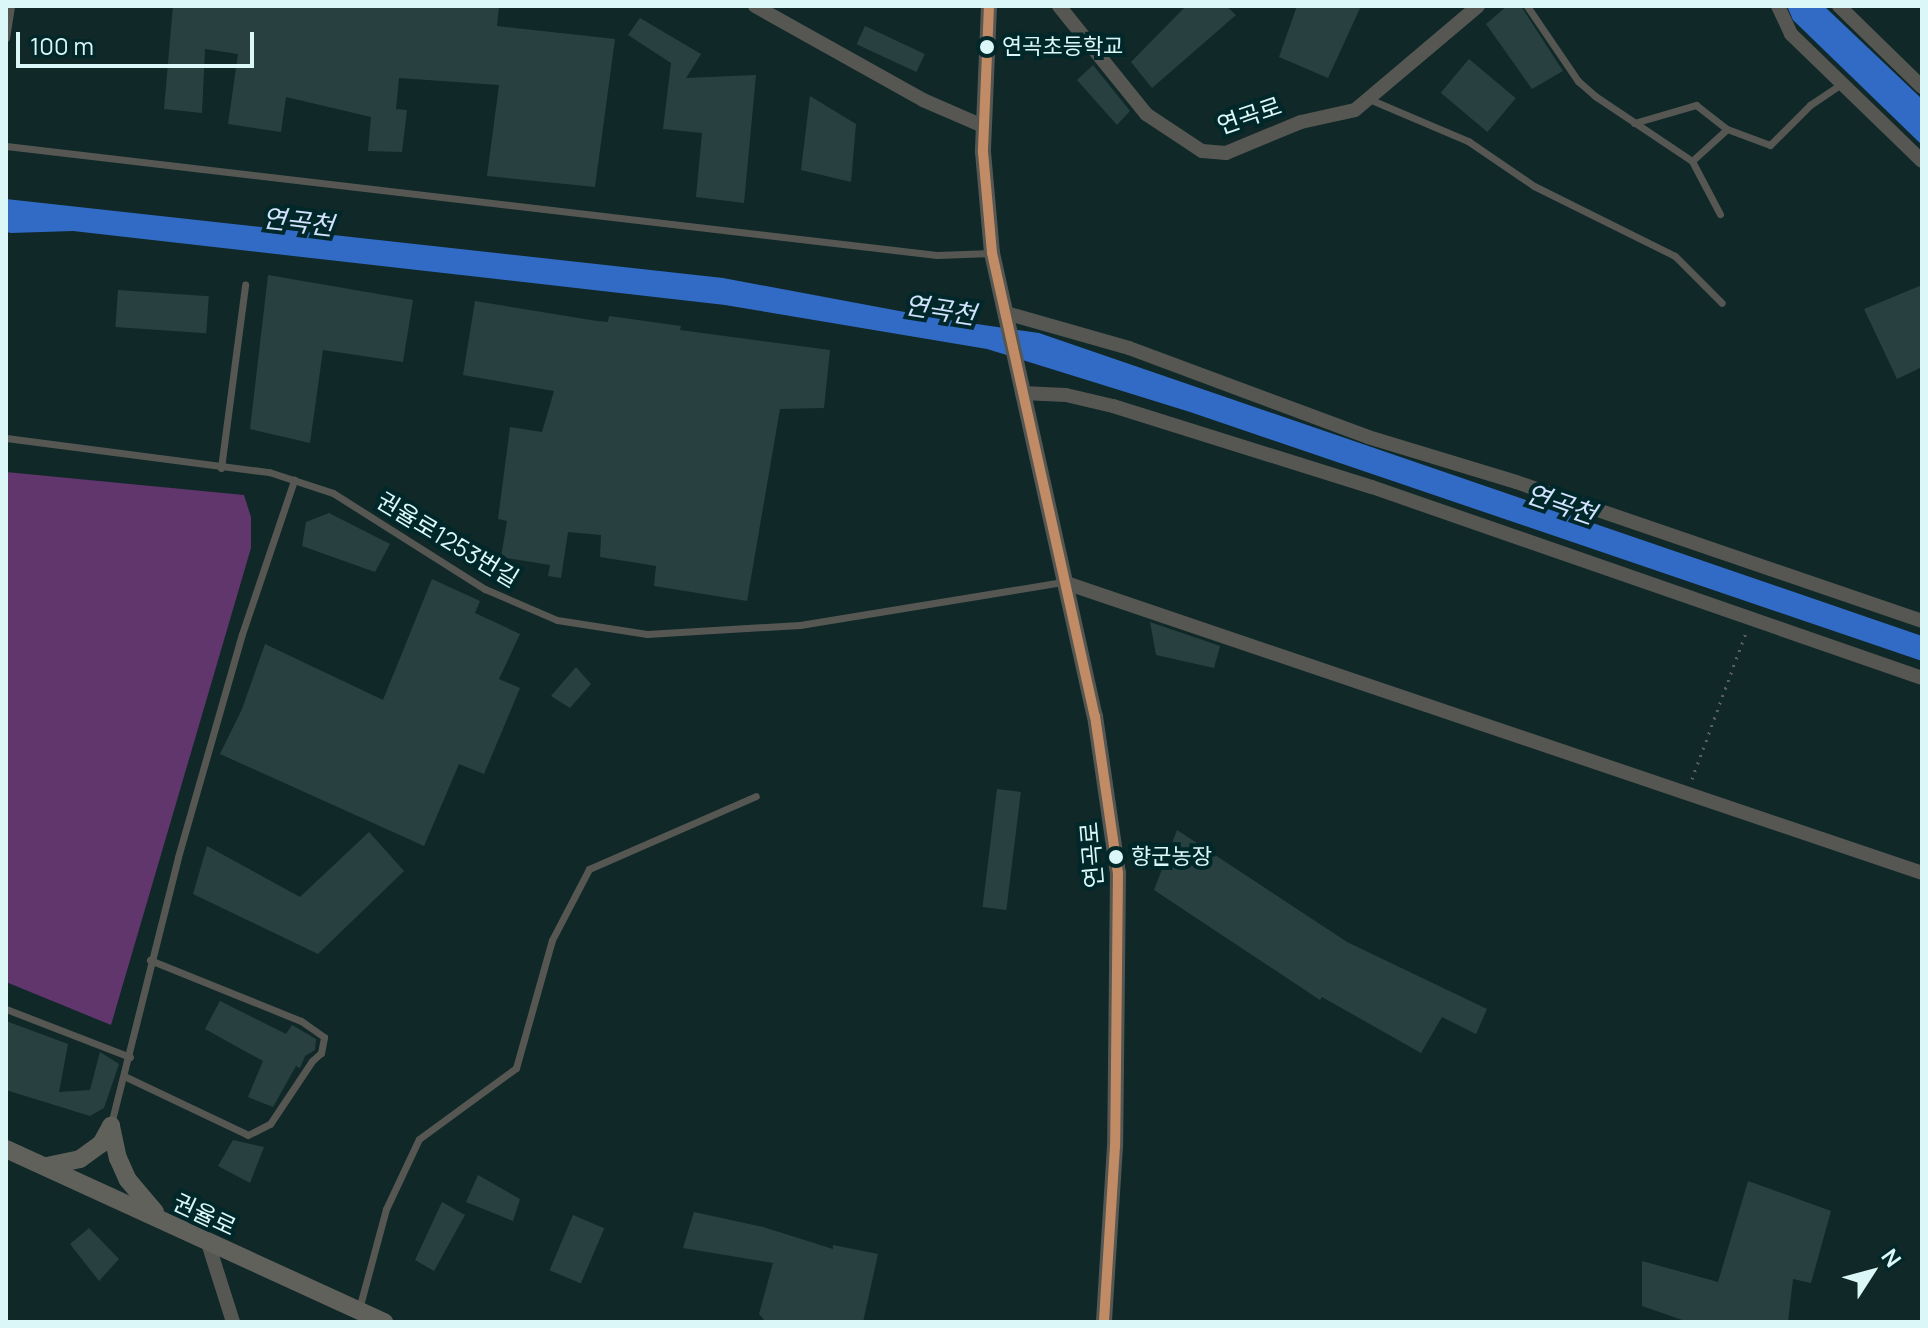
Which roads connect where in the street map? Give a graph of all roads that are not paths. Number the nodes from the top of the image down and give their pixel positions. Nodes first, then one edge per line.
1 (11, 6) edge
2 (755, 6) edge
3 (989, 6) edge
4 (1059, 6) edge
5 (1478, 6) edge
6 (1527, 6) edge
7 (1778, 6) edge
8 (1839, 6) edge
9 (6, 38) edge
10 (1841, 84) junction
11 (1922, 87) edge
12 (1369, 99) junction
13 (1634, 123) junction
14 (983, 126) junction
15 (1727, 129) junction
16 (6, 146) edge
17 (1692, 161) junction
18 (1922, 161) edge
19 (1720, 214) dead end
20 (992, 253) junction
21 (245, 285) dead end
22 (1722, 303) dead end
23 (1006, 313) junction
24 (1022, 393) junction
25 (6, 438) edge
26 (221, 468) junction
27 (294, 480) junction
28 (1063, 582) junction
29 (1922, 621) edge
30 (1922, 678) edge
31 (756, 796) dead end
32 (1922, 873) edge
33 (150, 960) junction
34 (6, 1009) edge
35 (130, 1057) junction
36 (124, 1076) junction
37 (111, 1126) junction
38 (6, 1149) edge
39 (47, 1166) junction
40 (166, 1222) junction
41 (207, 1240) junction
42 (358, 1311) junction
43 (233, 1322) edge
44 (384, 1322) edge
45 (1104, 1322) edge

1 - 9 lane
2 - 14 street
3 - 14 street
4 - 12 street, 연곡로
5 - 12 street, 연곡로
6 - 13 lane
7 - 10 street
8 - 11 street
10 - 15 lane
10 - 18 street
12 - 22 lane
13 - 15 lane
13 - 17 lane
14 - 20 street
15 - 17 lane
16 - 20 lane
17 - 19 lane
20 - 23 street
21 - 26 lane
23 - 24 street, 연곡로
23 - 29 street
24 - 28 street, 연곡로
24 - 30 street
25 - 26 lane, 권율로1253번길
26 - 27 lane, 권율로1253번길
27 - 28 lane, 권율로1253번길
27 - 33 lane
28 - 32 street
28 - 45 street, 연곡로
31 - 42 lane
33 - 35 lane
33 - 36 lane
34 - 35 lane
35 - 36 lane
36 - 37 lane
37 - 39 main road
37 - 40 main road
38 - 39 main road, 권율로
39 - 40 main road, 권율로
40 - 41 main road, 권율로
41 - 42 main road, 권율로
41 - 43 street
42 - 44 main road, 권율로

